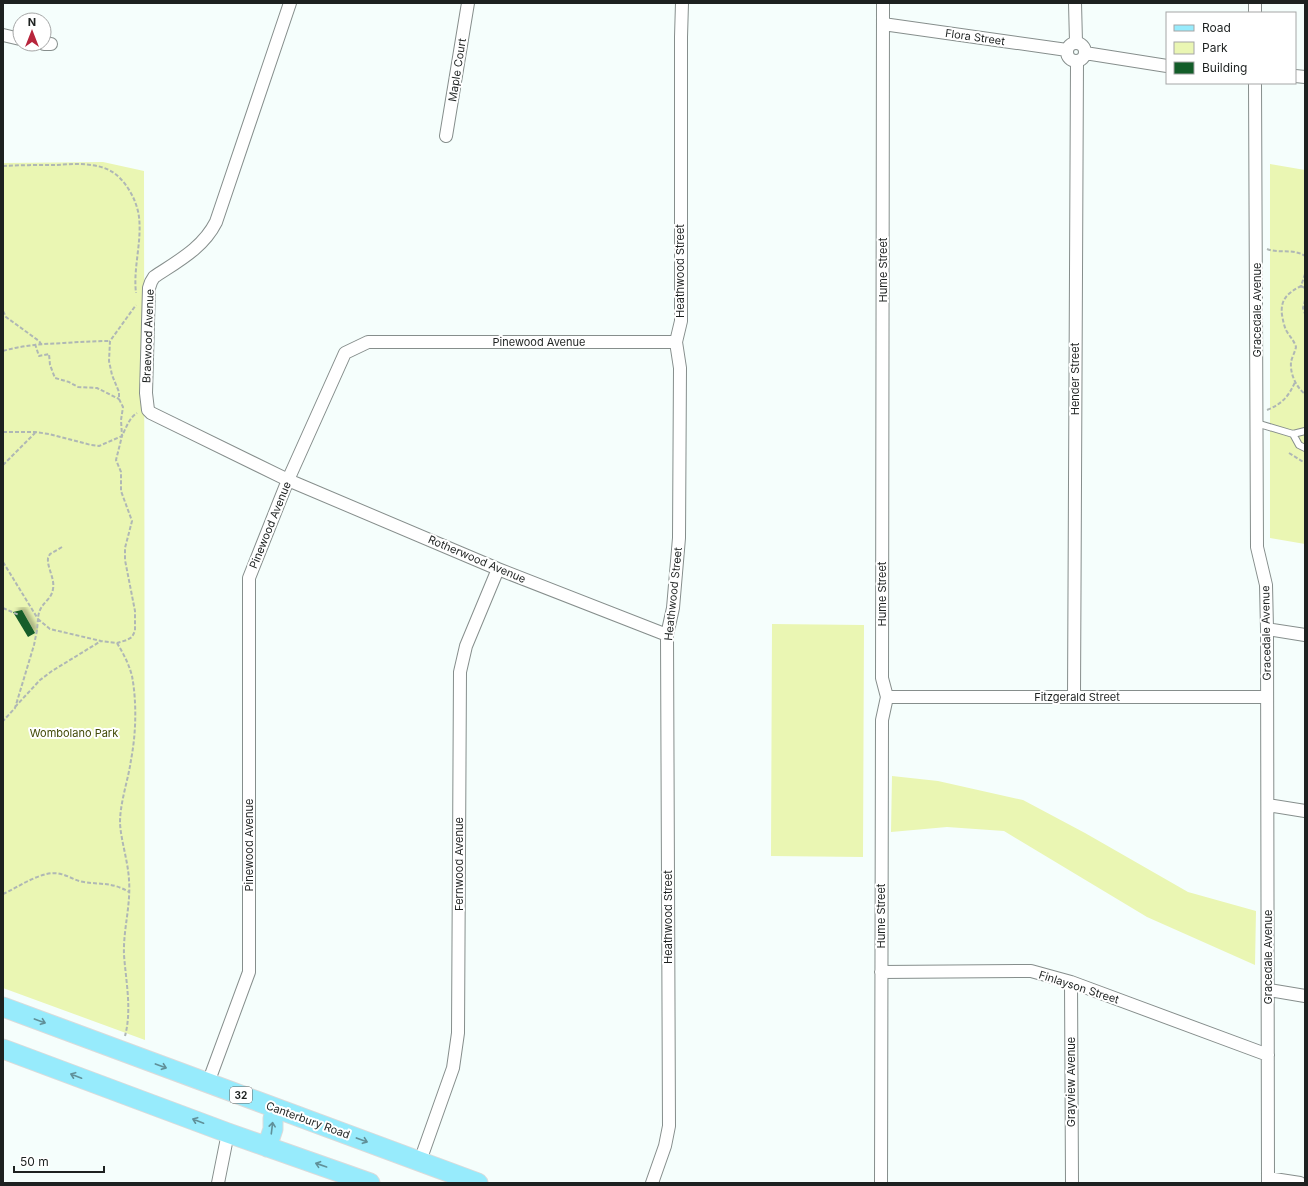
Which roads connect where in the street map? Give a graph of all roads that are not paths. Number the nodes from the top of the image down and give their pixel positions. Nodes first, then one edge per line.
1 (290, 3) edge
2 (468, 3) edge
3 (682, 3) edge
4 (883, 3) edge
5 (1075, 3) edge
6 (883, 24) junction
7 (1072, 46) junction
8 (1081, 57) junction
9 (1166, 66) edge
10 (1255, 84) edge
11 (446, 136) dead end
12 (676, 342) junction
13 (1256, 417) junction
14 (1305, 431) edge
15 (1293, 434) junction
16 (1305, 448) edge
17 (288, 480) junction
18 (498, 569) junction
19 (1268, 629) junction
20 (667, 635) junction
21 (1305, 635) edge
22 (887, 697) junction
23 (1074, 697) junction
24 (1267, 697) junction
25 (1268, 805) junction
26 (1305, 811) edge
27 (881, 972) junction
28 (1071, 982) junction
29 (1269, 990) junction
30 (1305, 996) edge
31 (3, 1007) edge
32 (3, 1048) edge
33 (1268, 1055) junction
34 (208, 1083) junction
35 (278, 1109) junction
36 (228, 1133) junction
37 (267, 1146) junction
38 (420, 1161) junction
39 (1268, 1180) edge
40 (364, 1182) edge
41 (218, 1183) edge
42 (478, 1183) edge
43 (652, 1183) edge
44 (881, 1183) edge
45 (1072, 1183) edge
46 (1300, 1183) edge

1 - 17 street, Braewood Avenue
2 - 11 street, Maple Court
3 - 12 street, Heathwood Street
4 - 6 street, Hume Street
5 - 7 street
6 - 7 street, Flora Street
6 - 22 street, Hume Street
7 - 8 street
7 - 8 street
8 - 9 street
8 - 23 street, Hender Street
10 - 13 street, Gracedale Avenue
12 - 17 street, Pinewood Avenue
12 - 20 street, Heathwood Street
13 - 15 lane
13 - 19 street, Gracedale Avenue
14 - 15 lane
15 - 16 lane
17 - 18 street, Rotherwood Avenue
17 - 34 street, Pinewood Avenue
18 - 20 street, Rotherwood Avenue
18 - 38 street, Fernwood Avenue
19 - 21 street
19 - 24 street, Gracedale Avenue
20 - 43 street, Heathwood Street
22 - 23 street, Fitzgerald Street
22 - 27 street, Hume Street
23 - 24 street, Fitzgerald Street
24 - 25 street, Gracedale Avenue
25 - 26 street
25 - 29 street, Gracedale Avenue
27 - 28 street, Finlayson Street
27 - 44 street, Hume Street
28 - 33 street, Finlayson Street
28 - 45 street, Grayview Avenue
29 - 30 street
29 - 33 street, Gracedale Avenue
31 -> 34 main road, Canterbury Road / 32
36 -> 32 main road
33 - 39 street, Gracedale Avenue
34 - 35 main road, Canterbury Road / 32
37 -> 35 main road
35 -> 38 main road, Canterbury Road / 32
36 - 37 main road
36 - 41 street
40 -> 37 main road
38 - 42 main road, Canterbury Road / 32
39 - 46 street

